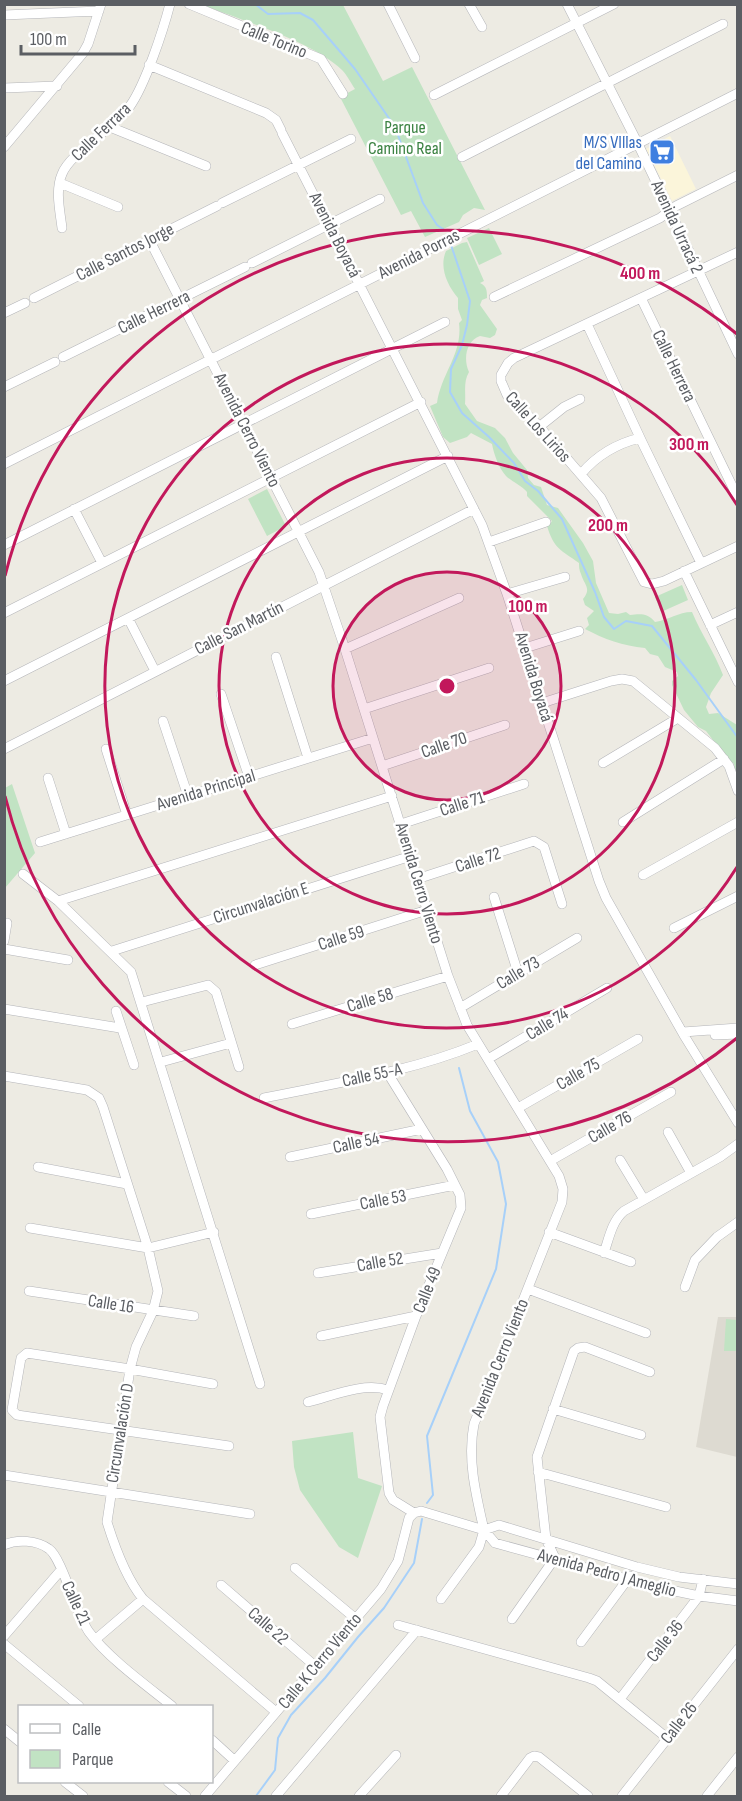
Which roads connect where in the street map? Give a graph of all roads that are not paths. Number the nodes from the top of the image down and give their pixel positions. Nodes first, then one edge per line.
1 (189, 4) edge
2 (388, 4) edge
3 (469, 4) edge
4 (567, 4) edge
5 (614, 4) edge
6 (169, 5) edge
7 (100, 8) edge
8 (4, 15) edge
9 (577, 24) junction
10 (723, 24) dead end
11 (482, 27) dead end
12 (415, 58) dead end
13 (149, 65) junction
14 (607, 83) junction
15 (57, 86) junction
16 (4, 88) edge
17 (738, 93) edge
18 (343, 94) dead end
19 (434, 95) dead end
20 (110, 127) junction
21 (351, 139) dead end
22 (638, 144) junction
23 (4, 147) edge
24 (462, 157) dead end
25 (299, 165) junction
26 (206, 166) dead end
27 (738, 175) edge
28 (60, 183) junction
29 (380, 199) dead end
30 (118, 207) dead end
31 (670, 212) junction
32 (330, 224) junction
33 (62, 228) dead end
34 (149, 239) junction
35 (738, 252) edge
36 (698, 272) junction
37 (360, 284) junction
38 (494, 297) dead end
39 (641, 298) junction
40 (180, 299) junction
41 (4, 313) edge
42 (445, 322) dead end
43 (587, 324) junction
44 (392, 348) junction
45 (738, 354) edge
46 (212, 359) junction
47 (4, 387) edge
48 (580, 399) dead end
49 (421, 402) junction
50 (243, 423) junction
51 (539, 427) junction
52 (640, 438) junction
53 (448, 456) junction
54 (4, 464) edge
55 (580, 474) junction
56 (271, 478) junction
57 (738, 498) edge
58 (74, 509) junction
59 (474, 509) junction
60 (546, 522) dead end
61 (299, 532) junction
62 (489, 542) junction
63 (4, 545) edge
64 (738, 546) edge
65 (102, 563) junction
66 (701, 563) junction
67 (684, 571) junction
68 (565, 577) dead end
69 (324, 585) junction
70 (507, 594) junction
71 (459, 598) dead end
72 (738, 612) edge
73 (4, 613) edge
74 (129, 620) junction
75 (710, 625) junction
76 (579, 631) dead end
77 (525, 648) junction
78 (345, 649) junction
79 (276, 657) dead end
80 (489, 668) dead end
81 (155, 671) junction
82 (4, 681) edge
83 (737, 681) edge
84 (221, 694) dead end
85 (542, 703) junction
86 (364, 709) junction
87 (678, 718) junction
88 (163, 721) dead end
89 (506, 724) dead end
90 (373, 738) junction
91 (4, 749) edge
92 (106, 749) dead end
93 (308, 758) junction
94 (724, 759) junction
95 (603, 763) dead end
96 (382, 766) junction
97 (249, 777) junction
98 (48, 778) dead end
99 (524, 784) dead end
100 (738, 791) edge
101 (188, 796) junction
102 (392, 796) junction
103 (127, 815) junction
104 (623, 822) dead end
105 (738, 822) edge
106 (401, 824) junction
107 (66, 834) junction
108 (40, 842) dead end
109 (411, 856) junction
110 (24, 874) dead end
111 (643, 875) dead end
112 (417, 879) junction
113 (738, 896) edge
114 (494, 897) dead end
115 (58, 901) junction
116 (562, 904) dead end
117 (427, 910) junction
118 (8, 923) dead end
119 (674, 928) dead end
120 (577, 938) dead end
121 (4, 941) edge
122 (4, 949) edge
123 (112, 951) junction
124 (68, 960) dead end
125 (255, 965) dead end
126 (518, 973) junction
127 (448, 976) junction
128 (607, 988) dead end
129 (142, 1002) junction
130 (460, 1008) junction
131 (4, 1009) edge
132 (116, 1011) dead end
133 (292, 1024) dead end
134 (120, 1028) junction
135 (738, 1028) edge
136 (684, 1034) junction
137 (738, 1034) edge
138 (638, 1039) dead end
139 (231, 1043) junction
140 (478, 1044) junction
141 (488, 1059) junction
142 (161, 1062) junction
143 (134, 1065) dead end
144 (239, 1066) dead end
145 (387, 1072) junction
146 (4, 1076) edge
147 (671, 1092) dead end
148 (264, 1098) dead end
149 (518, 1108) junction
150 (738, 1123) edge
151 (422, 1129) junction
152 (669, 1132) dead end
153 (738, 1144) edge
154 (290, 1157) dead end
155 (620, 1160) dead end
156 (550, 1161) junction
157 (39, 1167) dead end
158 (691, 1173) junction
159 (127, 1184) junction
160 (455, 1185) junction
161 (643, 1198) junction
162 (311, 1214) dead end
163 (738, 1221) edge
164 (30, 1228) dead end
165 (214, 1232) junction
166 (549, 1232) junction
167 (148, 1248) junction
168 (442, 1253) junction
169 (604, 1253) junction
170 (631, 1262) dead end
171 (318, 1273) dead end
172 (685, 1287) dead end
173 (528, 1289) junction
174 (29, 1292) dead end
175 (153, 1311) junction
176 (194, 1316) dead end
177 (416, 1316) junction
178 (646, 1333) dead end
179 (321, 1336) dead end
180 (130, 1368) junction
181 (650, 1372) dead end
182 (213, 1384) dead end
183 (261, 1384) dead end
184 (388, 1390) junction
185 (308, 1402) dead end
186 (553, 1409) junction
187 (120, 1429) junction
188 (641, 1435) dead end
189 (229, 1446) dead end
190 (538, 1472) junction
191 (4, 1474) edge
192 (110, 1492) junction
193 (666, 1507) dead end
194 (414, 1513) junction
195 (250, 1514) dead end
196 (484, 1530) junction
197 (546, 1539) junction
198 (4, 1545) edge
199 (555, 1558) junction
200 (637, 1567) junction
201 (295, 1568) dead end
202 (61, 1570) junction
203 (628, 1579) junction
204 (703, 1579) junction
205 (738, 1584) edge
206 (221, 1585) dead end
207 (699, 1596) junction
208 (143, 1599) junction
209 (441, 1599) dead end
210 (738, 1601) edge
211 (356, 1618) junction
212 (512, 1619) dead end
213 (398, 1625) dead end
214 (417, 1630) junction
215 (4, 1636) edge
216 (96, 1639) junction
217 (580, 1642) dead end
218 (4, 1644) edge
219 (738, 1649) edge
220 (315, 1666) junction
221 (620, 1699) junction
222 (77, 1705) edge
223 (169, 1705) edge
224 (276, 1712) junction
225 (4, 1729) edge
226 (667, 1738) junction
227 (18, 1740) edge
228 (213, 1741) edge
229 (396, 1755) dead end
230 (738, 1757) edge
231 (235, 1761) junction
232 (66, 1783) edge
233 (169, 1783) edge
234 (83, 1797) edge
235 (186, 1797) edge
236 (205, 1797) edge
237 (276, 1797) edge
238 (359, 1797) edge
239 (501, 1797) edge
240 (588, 1797) edge
241 (622, 1797) edge
242 (707, 1797) edge

1 - 18 street, Calle Torino
2 - 12 street
3 - 11 street
4 - 9 street, Avenida Urracá 2
5 - 9 street
6 - 13 street, Calle Ferrara
7 - 8 street
7 - 15 street
9 - 14 street, Avenida Urracá 2
9 - 19 street
10 - 14 street
13 - 20 street, Calle Ferrara
13 - 25 street, Avenida Boyacá
14 - 22 street, Avenida Urracá 2
14 - 24 street
15 - 16 street
15 - 23 street
17 - 22 street, Avenida Porras
20 - 26 street
20 - 28 street, Calle Ferrara
21 - 25 street, Calle Santos Jorge
22 - 31 street, Avenida Urracá 2
22 - 37 street, Avenida Porras
25 - 32 street, Avenida Boyacá
25 - 34 street, Calle Santos Jorge
27 - 31 street
28 - 30 street
28 - 33 street
29 - 32 street, Calle Herrera
31 - 36 street, Avenida Urracá 2
31 - 38 street
32 - 37 street, Avenida Boyacá
32 - 40 street, Calle Herrera
34 - 40 street, Avenida Cerro Viento
34 - 41 street, Calle Santos Jorge
35 - 36 street, Calle Los Lirios
36 - 39 street, Calle Los Lirios
36 - 45 street, Avenida Urracá 2
37 - 44 street, Avenida Boyacá
37 - 46 street, Avenida Porras
39 - 43 street, Calle Los Lirios
39 - 57 street, Calle Herrera
40 - 46 street, Avenida Cerro Viento
40 - 47 street, Calle Herrera
42 - 44 street
43 - 51 street, Calle Los Lirios
43 - 52 street
44 - 49 street, Avenida Boyacá
44 - 50 street
46 - 50 street, Avenida Cerro Viento
46 - 54 street, Avenida Porras
48 - 51 street
49 - 53 street, Avenida Boyacá
49 - 56 street
50 - 56 street, Avenida Cerro Viento
50 - 58 street
51 - 55 street, Calle Los Lirios
52 - 55 street
52 - 66 street
53 - 59 street, Avenida Boyacá
53 - 61 street
55 - 67 street, Calle Los Lirios
56 - 61 street, Avenida Cerro Viento
56 - 65 street
58 - 63 street
58 - 65 street
59 - 62 street, Avenida Boyacá
59 - 69 street, Calle San Martín
60 - 62 street
61 - 69 street, Avenida Cerro Viento
61 - 74 street
62 - 70 street, Avenida Boyacá
64 - 66 street, Calle Los Lirios
65 - 73 street
66 - 67 street, Calle Los Lirios
67 - 75 street
68 - 70 street
69 - 78 street, Avenida Cerro Viento
69 - 81 street, Calle San Martín
70 - 77 street, Avenida Boyacá
71 - 78 street
72 - 75 street
74 - 81 street
74 - 82 street
75 - 83 street
76 - 77 street
77 - 85 street, Avenida Boyacá
78 - 86 street, Avenida Cerro Viento
79 - 93 street
80 - 86 street
81 - 91 street, Calle San Martín
84 - 97 street
85 - 87 street
85 - 136 street, Avenida Boyacá
86 - 90 street, Avenida Cerro Viento
87 - 94 street
87 - 95 street
88 - 101 street
89 - 96 street, Calle 70
90 - 93 street, Avenida Principal
90 - 96 street, Avenida Cerro Viento
92 - 103 street
93 - 97 street, Avenida Principal
94 - 100 street
94 - 104 street
96 - 102 street, Avenida Cerro Viento
97 - 101 street, Avenida Principal
98 - 107 street
99 - 106 street, Calle 71
101 - 103 street, Avenida Principal
102 - 106 street, Avenida Cerro Viento
102 - 115 street
103 - 107 street, Avenida Principal
105 - 111 street
106 - 109 street, Avenida Cerro Viento
107 - 108 street, Avenida Principal
109 - 112 street, Avenida Cerro Viento
109 - 123 street, Circunvalación E
110 - 115 street
112 - 116 street, Calle 72
112 - 117 street, Avenida Cerro Viento
113 - 119 street
114 - 126 street
115 - 123 street
117 - 125 street, Calle 59
117 - 127 street, Avenida Cerro Viento
118 - 121 street
120 - 126 street, Calle 73
122 - 124 street
123 - 129 street
126 - 130 street, Calle 73
127 - 130 street, Avenida Cerro Viento
127 - 133 street, Calle 58
128 - 141 street, Calle 74
129 - 139 street
129 - 142 street
130 - 140 street, Avenida Cerro Viento
131 - 134 street
132 - 134 street
134 - 143 street
135 - 136 street
136 - 137 street
136 - 150 street, Avenida Boyacá
138 - 149 street, Calle 75
139 - 142 street
139 - 144 street
140 - 141 street, Avenida Cerro Viento
140 - 145 street, Calle 55-A
141 - 149 street, Avenida Cerro Viento
142 - 165 street
145 - 148 street, Calle 55-A
145 - 151 street, Calle 49
146 - 159 street, Circunvalación D
147 - 156 street, Calle 76
149 - 156 street, Avenida Cerro Viento
151 - 154 street, Calle 54
151 - 160 street, Calle 49
152 - 158 street
153 - 158 street
155 - 161 street
156 - 166 street, Avenida Cerro Viento
157 - 159 street
158 - 161 street
159 - 167 street, Circunvalación D
160 - 162 street, Calle 53
160 - 168 street, Calle 49
161 - 169 street
163 - 172 street
164 - 167 street
165 - 167 street
165 - 183 street
166 - 169 street
166 - 173 street, Avenida Cerro Viento
167 - 175 street, Circunvalación D
168 - 171 street, Calle 52
168 - 177 street, Calle 49
169 - 170 street
173 - 178 street
173 - 196 street, Avenida Cerro Viento
174 - 175 street, Calle 16
175 - 176 street, Calle 16
175 - 180 street, Circunvalación D
177 - 179 street
177 - 184 street, Calle 49
180 - 182 street
180 - 187 street, Circunvalación D
180 - 187 street
181 - 186 street
184 - 185 street
184 - 194 street, Calle 49
186 - 188 street
186 - 190 street
187 - 189 street
187 - 192 street, Circunvalación D
190 - 193 street
190 - 197 street
191 - 192 street
192 - 195 street
192 - 208 street, Circunvalación D
194 - 196 street, Avenida Pedro J Ameglio
194 - 211 street, Calle K Cerro Viento
196 - 197 street, Avenida Pedro J Ameglio
196 - 199 street, Avenida Pedro J Ameglio
196 - 209 street
197 - 199 street
197 - 200 street, Avenida Pedro J Ameglio
198 - 202 street, Calle 21
199 - 203 street, Avenida Pedro J Ameglio
199 - 212 street
200 - 203 street
200 - 204 street, Avenida Pedro J Ameglio
201 - 211 street
202 - 215 street
202 - 216 street, Calle 21
203 - 207 street, Avenida Pedro J Ameglio
203 - 217 street
204 - 205 street, Avenida Pedro J Ameglio
204 - 207 street, Calle 36
206 - 220 street, Calle 22
207 - 210 street, Avenida Pedro J Ameglio
207 - 221 street, Calle 36
208 - 216 street
208 - 224 street, Circunvalación D
211 - 220 street, Calle K Cerro Viento
213 - 214 street
214 - 221 street
214 - 237 street
216 - 223 street, Calle 21
218 - 222 street
219 - 226 street, Calle 26
220 - 224 street, Calle K Cerro Viento
221 - 226 street
224 - 231 street, Calle K Cerro Viento
225 - 227 street
226 - 241 street, Calle 26
228 - 231 street
229 - 238 street
230 - 242 street
231 - 236 street, Calle K Cerro Viento
232 - 234 street
233 - 235 street
239 - 240 street

